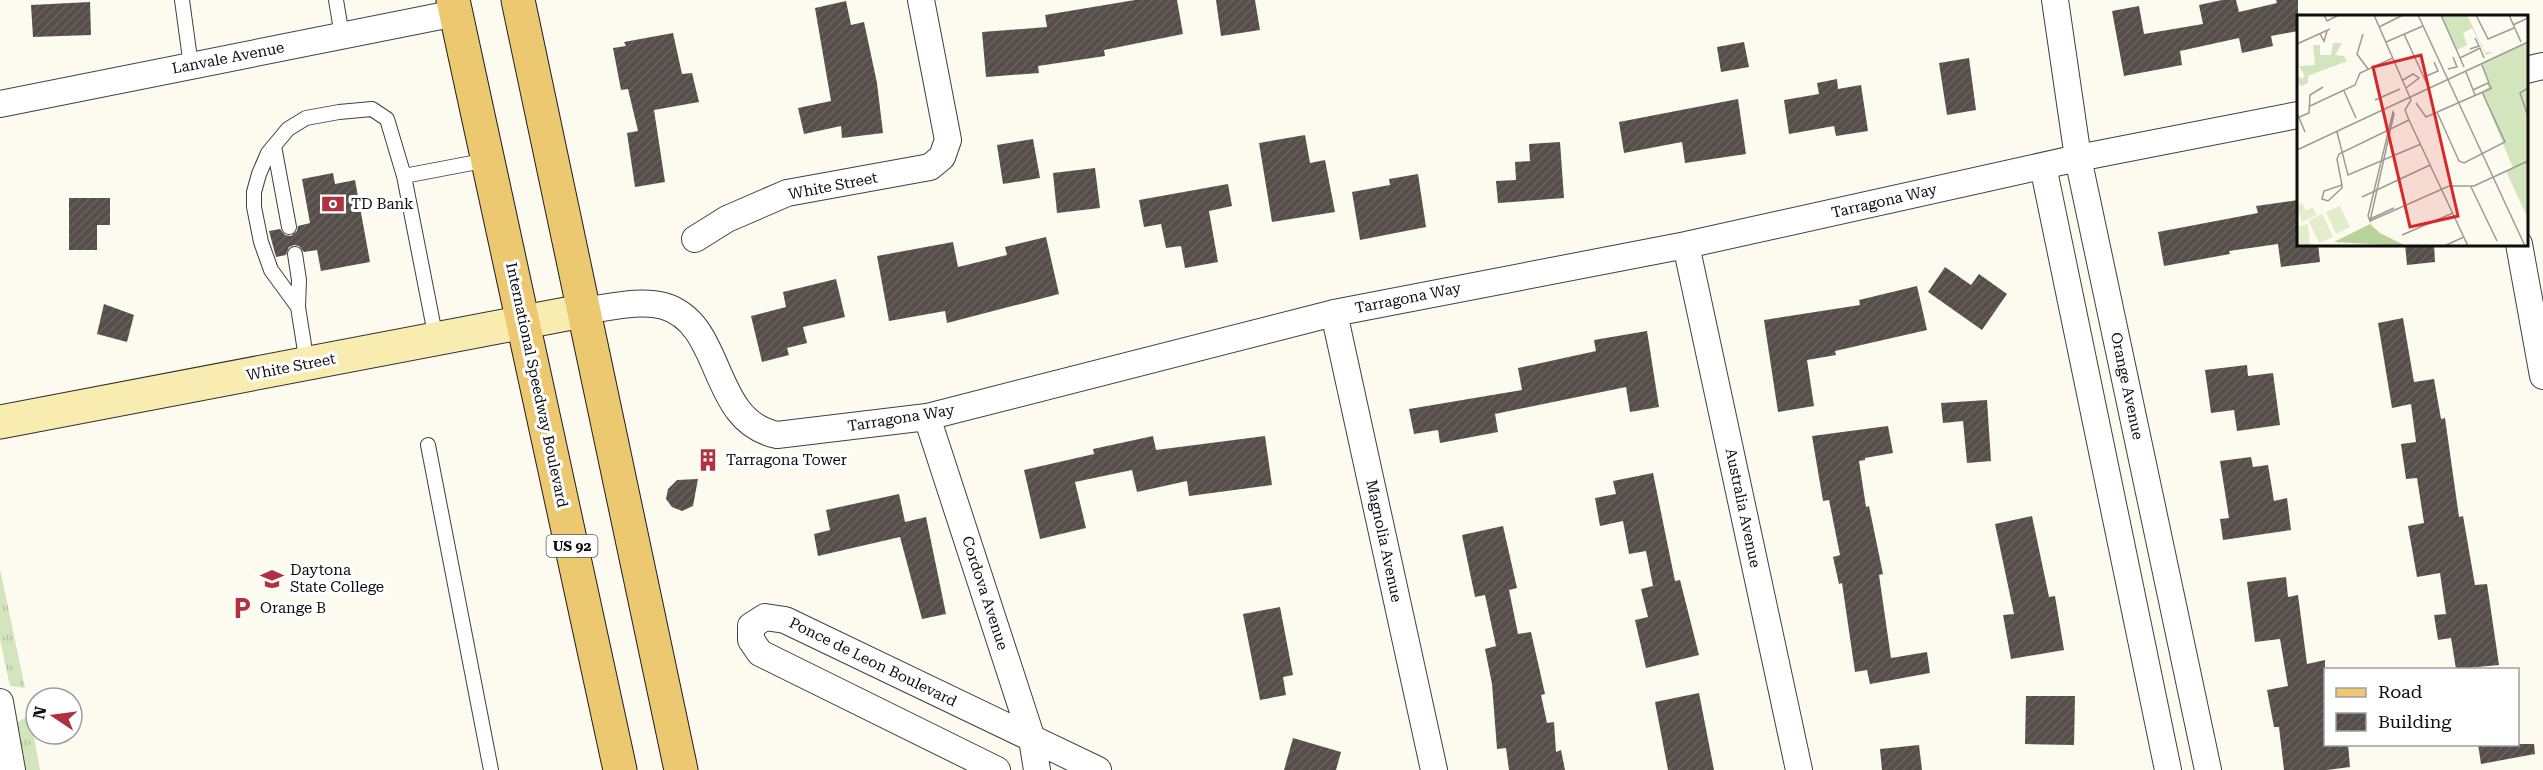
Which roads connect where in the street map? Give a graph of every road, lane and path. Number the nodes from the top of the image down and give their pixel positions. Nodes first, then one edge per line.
1 (182, 0) edge
2 (336, 0) edge
3 (518, 0) edge
4 (921, 0) edge
5 (2055, 0) edge
6 (454, 6) edge
7 (342, 36) junction
8 (191, 66) junction
9 (2543, 66) edge
10 (2528, 70) edge
11 (0, 104) edge
12 (2297, 115) edge
13 (274, 146) junction
14 (2078, 158) junction
15 (488, 160) junction
16 (2043, 166) junction
17 (404, 176) junction
18 (289, 227) dead end
19 (695, 239) dead end
20 (1686, 245) junction
21 (2519, 246) edge
22 (294, 254) dead end
23 (298, 307) junction
24 (582, 311) junction
25 (1334, 313) junction
26 (523, 323) junction
27 (436, 339) junction
28 (307, 364) junction
29 (2543, 376) edge
30 (927, 417) junction
31 (0, 423) edge
32 (428, 445) dead end
33 (2143, 464) junction
34 (2106, 471) junction
35 (0, 702) edge
36 (2198, 722) junction
37 (2160, 731) junction
38 (1032, 739) junction
39 (621, 766) edge
40 (12, 770) edge
41 (491, 770) edge
42 (681, 770) edge
43 (996, 770) edge
44 (1037, 770) edge
45 (1098, 770) edge
46 (1434, 770) edge
47 (1799, 770) edge
48 (2168, 770) edge
49 (2208, 770) edge

1 - 8 lane
2 - 7 lane
3 - 24 main road
4 - 19 street, White Street
5 - 14 street, Orange Avenue
6 - 7 street, Lanvale Avenue
6 - 15 main road, International Speedway Boulevard / US 92
7 - 8 street, Lanvale Avenue
8 - 11 street, Lanvale Avenue
9 - 10 street
12 - 14 street, Tarragona Way
13 - 17 lane
13 - 18 lane
13 - 23 lane
14 - 16 street, Tarragona Way
14 - 33 street, Orange Avenue
15 - 17 lane
15 - 26 main road, International Speedway Boulevard / US 92
16 - 20 street, Tarragona Way
16 - 34 street
17 - 27 lane
20 - 25 street, Tarragona Way
20 - 47 street, Australia Avenue
21 - 29 street
22 - 23 lane
23 - 28 lane
24 - 26 street, White Street
24 - 30 street, Tarragona Way
24 - 42 main road
25 - 30 street, Tarragona Way
25 - 46 street, Magnolia Avenue
26 - 27 street, White Street
26 - 39 main road, International Speedway Boulevard / US 92
27 - 28 street, White Street
28 - 31 street, White Street
30 - 38 street, Cordova Avenue
32 - 41 lane
33 - 34 street
33 - 36 street, Orange Avenue
34 - 37 street
35 - 40 street
36 - 37 street
36 - 49 street, Orange Avenue
37 - 48 street
38 - 43 street, Ponce de Leon Boulevard
38 - 44 street, Cordova Avenue
38 - 45 street, Ponce de Leon Boulevard

